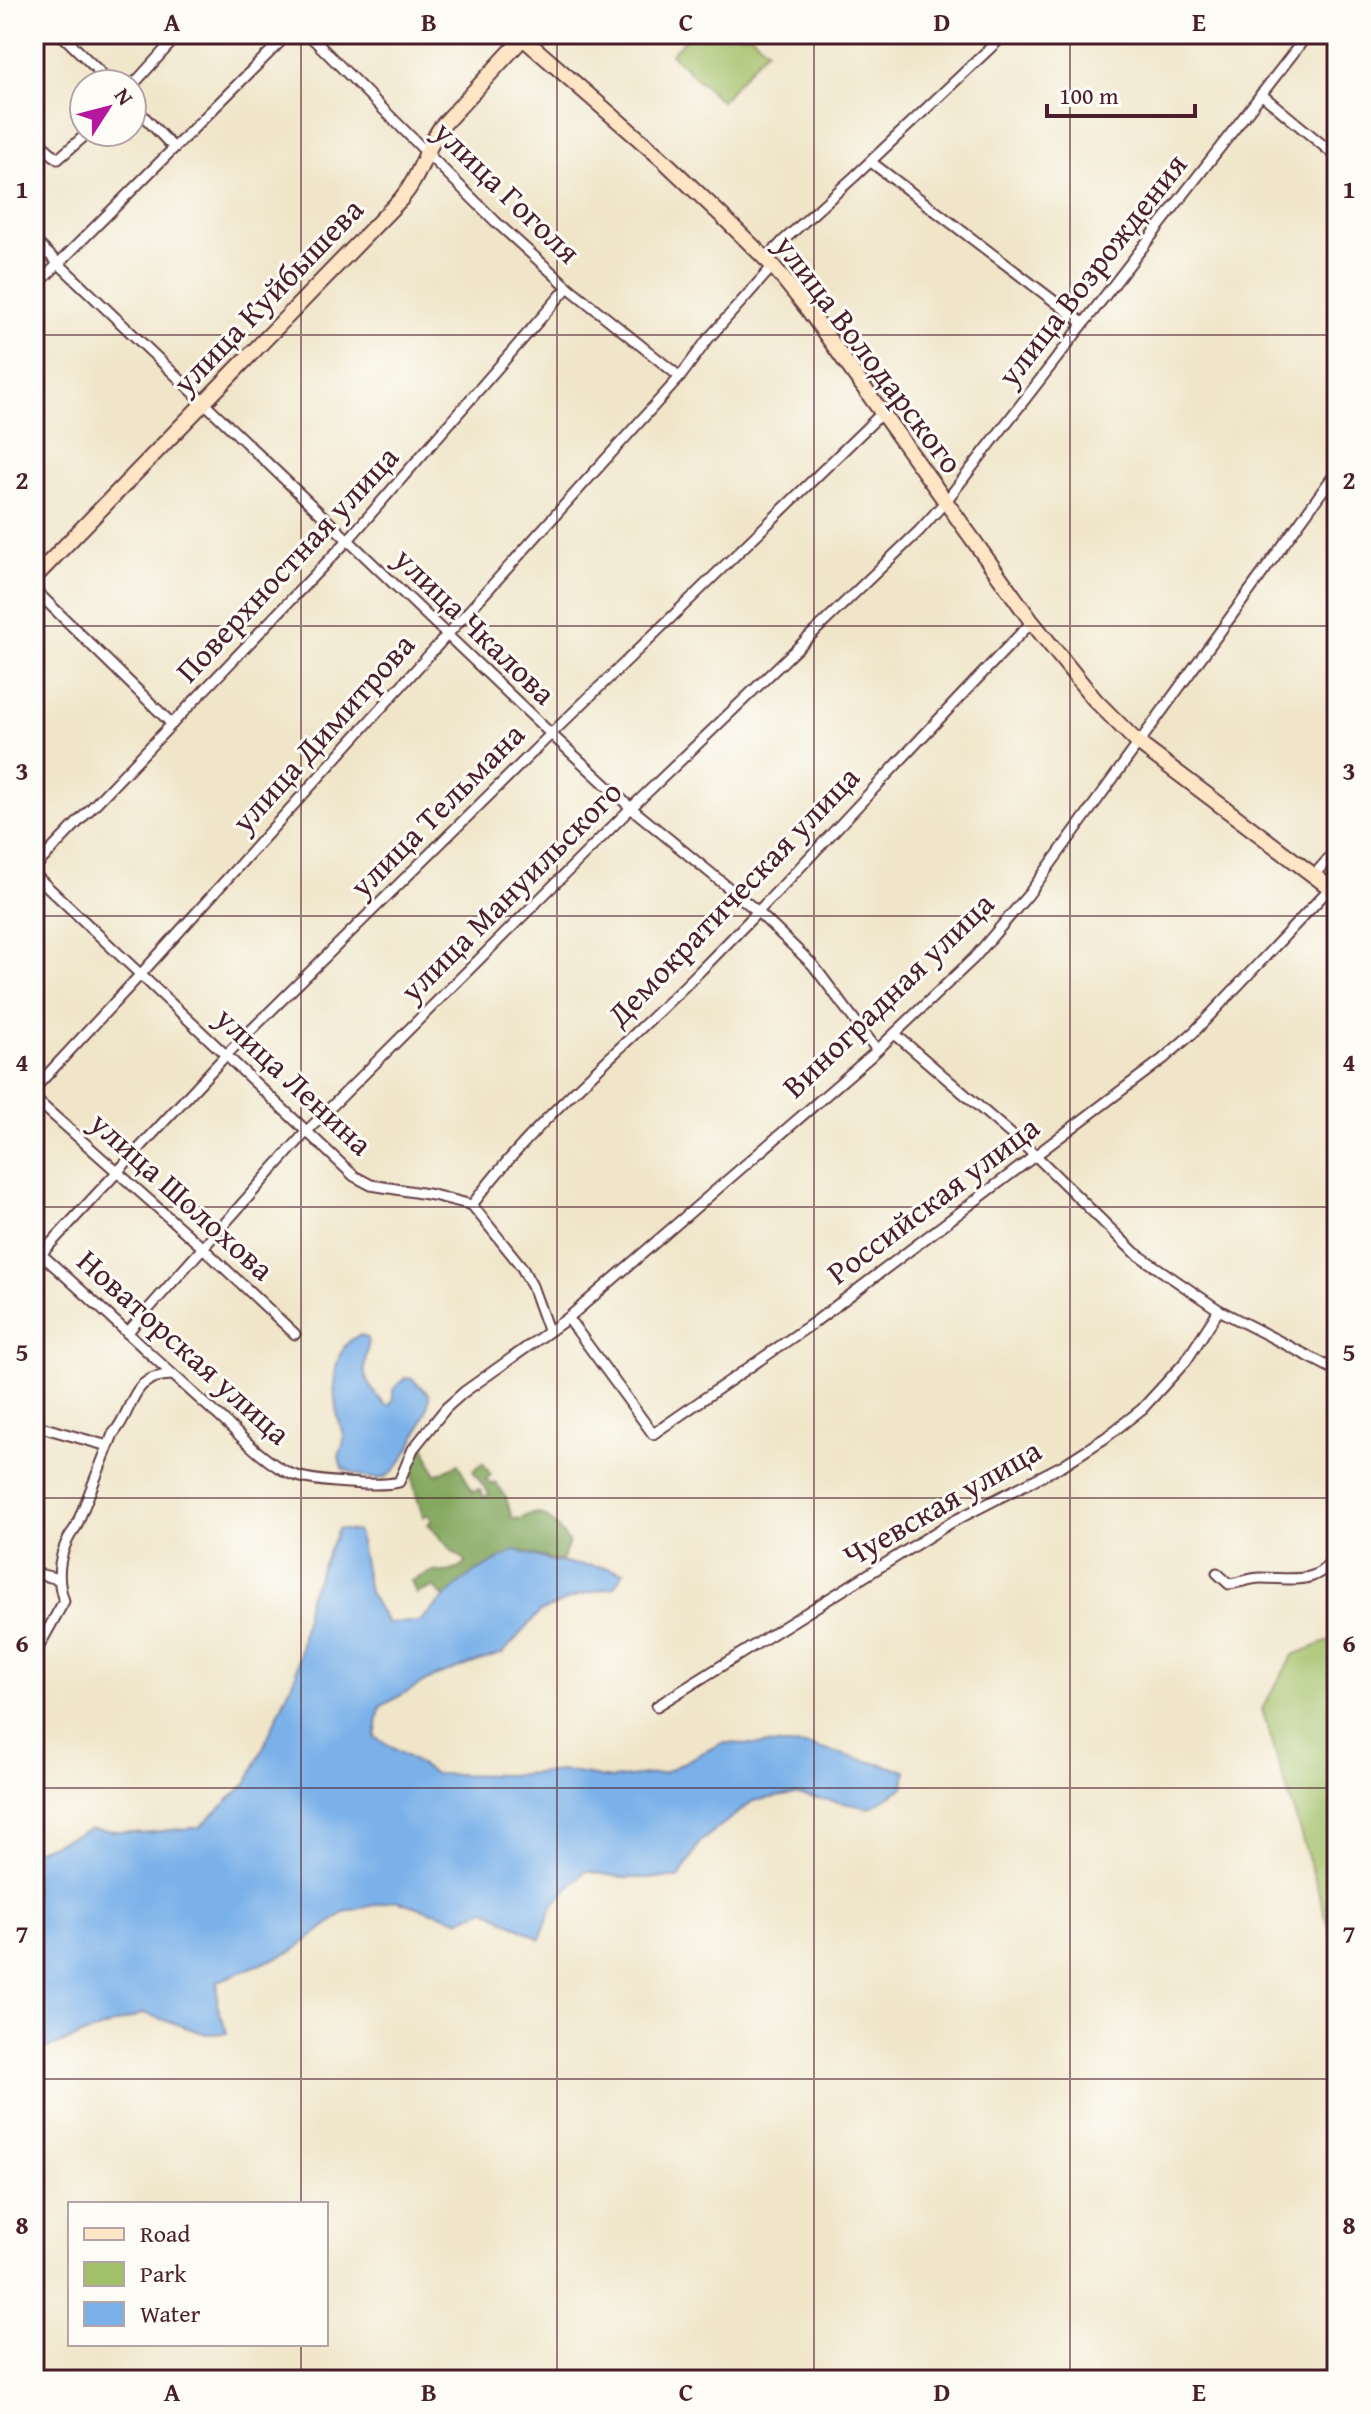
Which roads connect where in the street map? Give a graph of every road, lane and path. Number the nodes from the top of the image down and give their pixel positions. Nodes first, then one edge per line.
1 (61, 34) edge
2 (179, 34) edge
3 (288, 34) edge
4 (308, 34) edge
5 (1005, 34) edge
6 (1308, 34) edge
7 (520, 36) edge
8 (96, 68) edge
9 (148, 68) edge
10 (1261, 94) junction
11 (148, 121) edge
12 (34, 138) edge
13 (71, 148) edge
14 (174, 148) junction
15 (427, 153) junction
16 (1337, 157) edge
17 (871, 162) junction
18 (34, 240) edge
19 (770, 262) junction
20 (59, 263) junction
21 (568, 287) junction
22 (34, 288) edge
23 (1083, 323) junction
24 (680, 377) junction
25 (202, 403) junction
26 (882, 413) junction
27 (1337, 471) edge
28 (946, 501) junction
29 (348, 540) junction
30 (34, 578) edge
31 (34, 589) edge
32 (1032, 622) junction
33 (446, 635) junction
34 (172, 724) junction
35 (551, 734) junction
36 (1138, 743) junction
37 (631, 808) junction
38 (1337, 849) edge
39 (34, 868) edge
40 (34, 874) edge
41 (1314, 875) junction
42 (1334, 891) edge
43 (757, 911) junction
44 (141, 974) junction
45 (895, 1034) junction
46 (877, 1050) junction
47 (227, 1054) junction
48 (34, 1089) edge
49 (34, 1098) edge
50 (307, 1131) junction
51 (1035, 1155) junction
52 (117, 1173) junction
53 (472, 1205) junction
54 (203, 1248) junction
55 (38, 1251) edge
56 (1219, 1310) junction
57 (568, 1318) junction
58 (548, 1330) junction
59 (127, 1333) junction
60 (295, 1334) dead end
61 (1337, 1371) edge
62 (172, 1375) junction
63 (34, 1425) edge
64 (108, 1446) junction
65 (399, 1482) joint
66 (1337, 1550) edge
67 (34, 1573) edge
68 (1217, 1573) dead end
69 (59, 1579) junction
70 (34, 1655) edge
71 (657, 1706) dead end

1 - 8 street
2 - 9 street
3 - 14 street
4 - 15 street, улица Гоголя
5 - 17 street, улица Димитрова
6 - 10 street, улица Возрождения
7 - 15 street, улица Куйбышева
7 - 19 street, улица Володарского
10 - 16 street
10 - 23 street, улица Возрождения
11 - 14 street
12 - 13 street
14 - 20 street
15 - 21 street, улица Гоголя
15 - 25 street, улица Куйбышева
17 - 19 street, улица Димитрова
17 - 23 street
18 - 20 street, улица Чкалова
19 - 24 street, улица Димитрова
19 - 26 street, улица Володарского
20 - 22 street
20 - 25 street, улица Чкалова
21 - 24 street, улица Гоголя
21 - 29 street, Поверхностная улица
23 - 28 street, улица Возрождения
24 - 33 street, улица Димитрова
25 - 29 street, улица Чкалова
25 - 30 street, улица Куйбышева
26 - 28 street, улица Володарского
26 - 35 street, улица Тельмана
27 - 36 street, Виноградная улица
28 - 32 street, улица Володарского
28 - 37 street, улица Мануильского
29 - 33 street, улица Чкалова
29 - 34 street, Поверхностная улица
31 - 34 street
32 - 36 street, улица Володарского
32 - 43 street, Демократическая улица
33 - 35 street, улица Чкалова
33 - 44 street, улица Димитрова
34 - 39 street, Поверхностная улица
35 - 37 street, улица Чкалова
35 - 47 street, улица Тельмана
36 - 41 street, улица Володарского
36 - 45 street, Виноградная улица
37 - 43 street, улица Чкалова
37 - 50 street, улица Мануильского
38 - 41 street
40 - 44 street, улица Ленина
41 - 42 street, улица Володарского
42 - 51 street, Российская улица
43 - 46 street, улица Чкалова
43 - 53 street, Демократическая улица
44 - 47 street, улица Ленина
44 - 48 street, улица Димитрова
45 - 46 street, Виноградная улица
45 - 51 street
46 - 57 street, Виноградная улица
47 - 50 street, улица Ленина
47 - 52 street, улица Тельмана
49 - 52 street, улица Шолохова
50 - 53 street, улица Ленина
50 - 54 street, улица Мануильского
51 - 56 street
51 - 57 street, Российская улица
52 - 54 street, улица Шолохова
52 - 55 street, улица Тельмана
53 - 58 street
54 - 59 street, улица Мануильского
54 - 60 street, улица Шолохова
55 - 59 street, Новаторская улица
56 - 61 street
56 - 71 street, Чуевская улица
57 - 58 street, Виноградная улица
58 - 65 street, Виноградная улица
59 - 62 street, Новаторская улица
62 - 64 street
62 - 65 street, Новаторская улица
63 - 64 street
64 - 69 street
66 - 68 street
67 - 69 street
69 - 70 street

